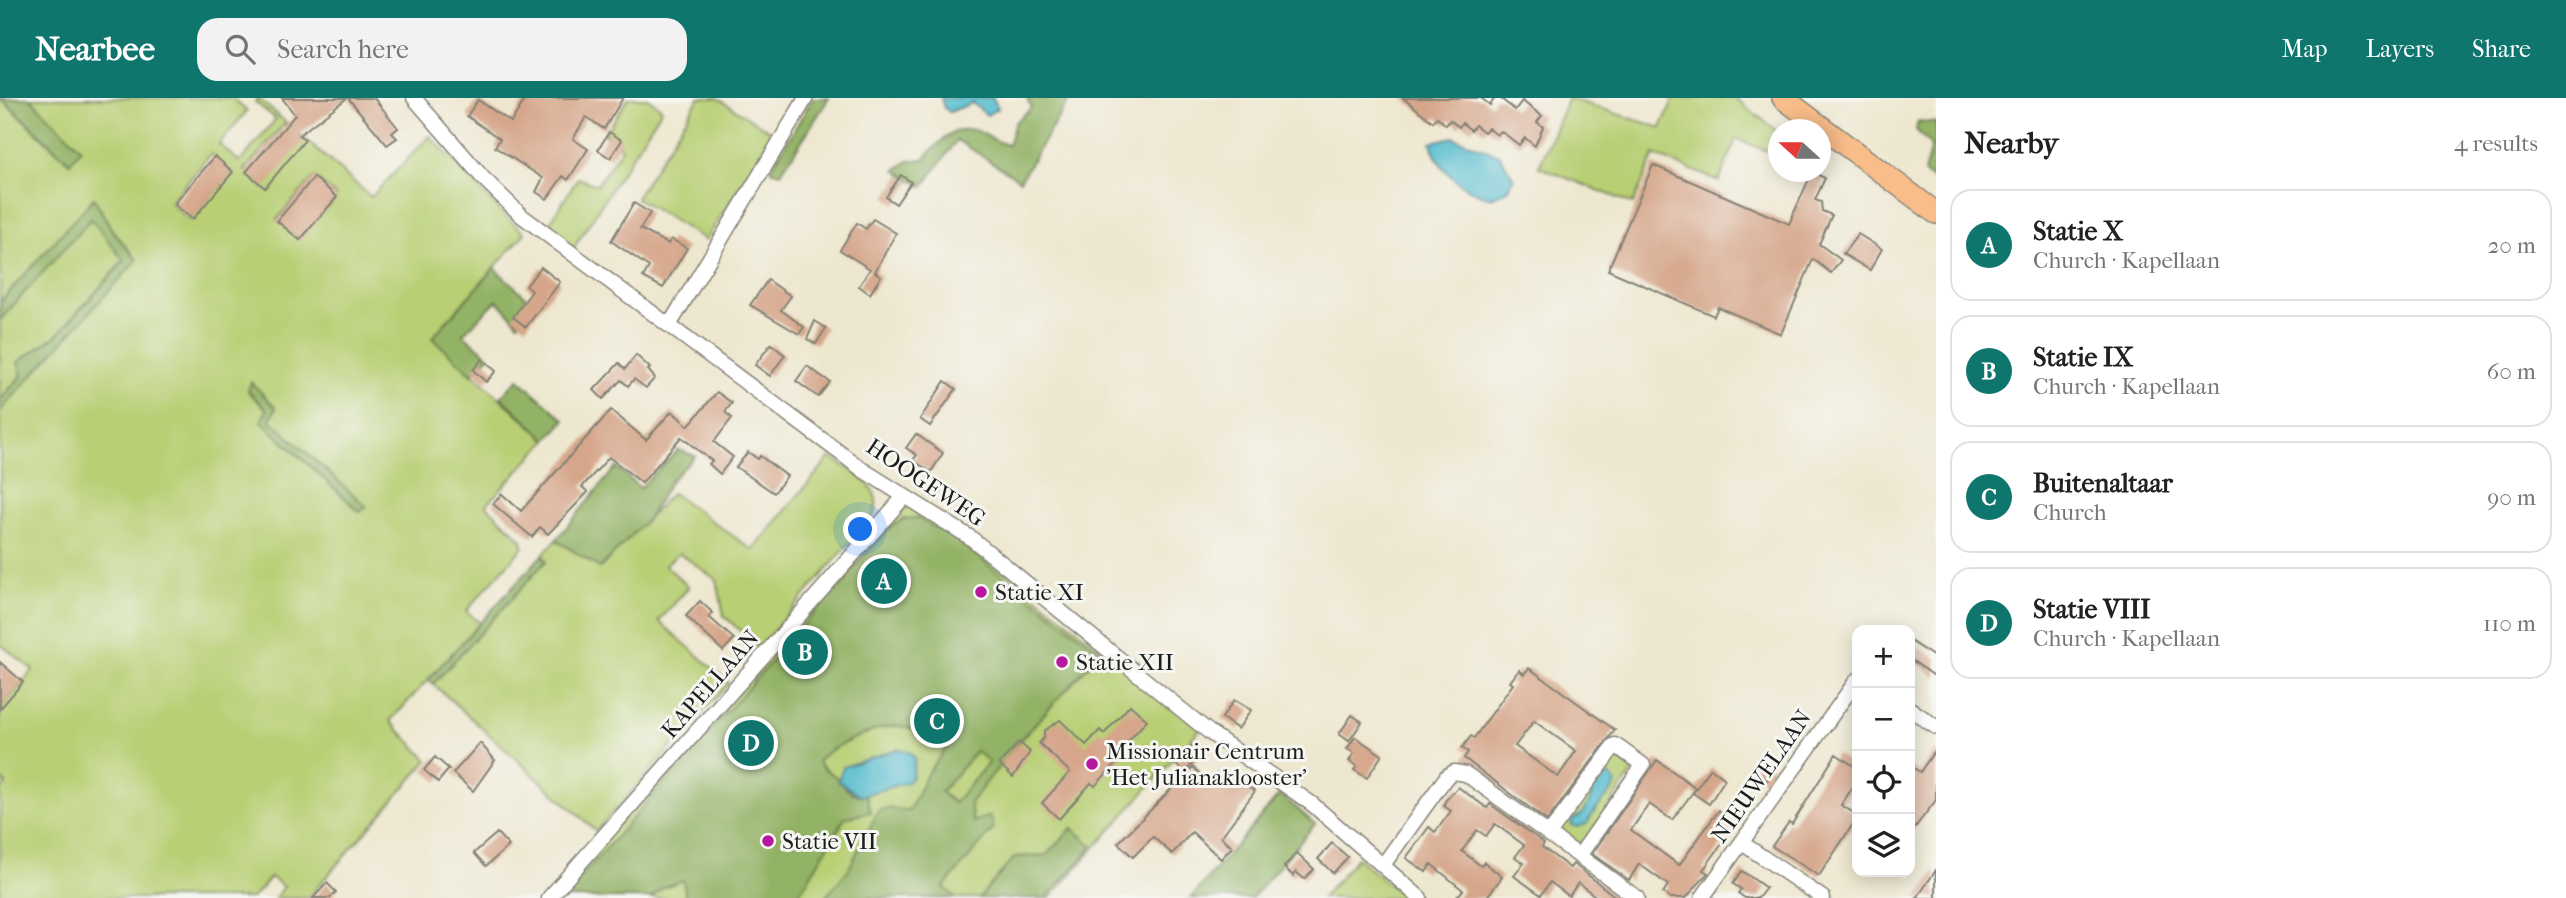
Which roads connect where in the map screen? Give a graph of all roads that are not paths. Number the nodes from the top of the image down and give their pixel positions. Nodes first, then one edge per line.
1 (414, 98) edge
2 (806, 98) edge
3 (1783, 98) edge
4 (1936, 213) edge
5 (670, 324) junction
6 (903, 498) junction
7 (1852, 687) edge
8 (1915, 712) edge
9 (1936, 727) edge
10 (1549, 834) junction
11 (1742, 843) junction
12 (1579, 856) junction
13 (1383, 865) junction
14 (549, 898) edge
15 (1420, 898) edge
16 (1637, 898) edge
17 (1703, 898) edge
18 (1824, 898) edge

1 - 5 street, HOOGEWEG
2 - 5 street
3 - 4 main road
5 - 6 street, HOOGEWEG
6 - 13 street, HOOGEWEG
6 - 14 street, KAPELLAAN
7 - 11 street, NIEUWELAAN
8 - 9 street
10 - 12 street
10 - 12 street
10 - 13 street
11 - 17 street, NIEUWELAAN
11 - 18 street
12 - 16 street
13 - 15 street, HOOGEWEG

